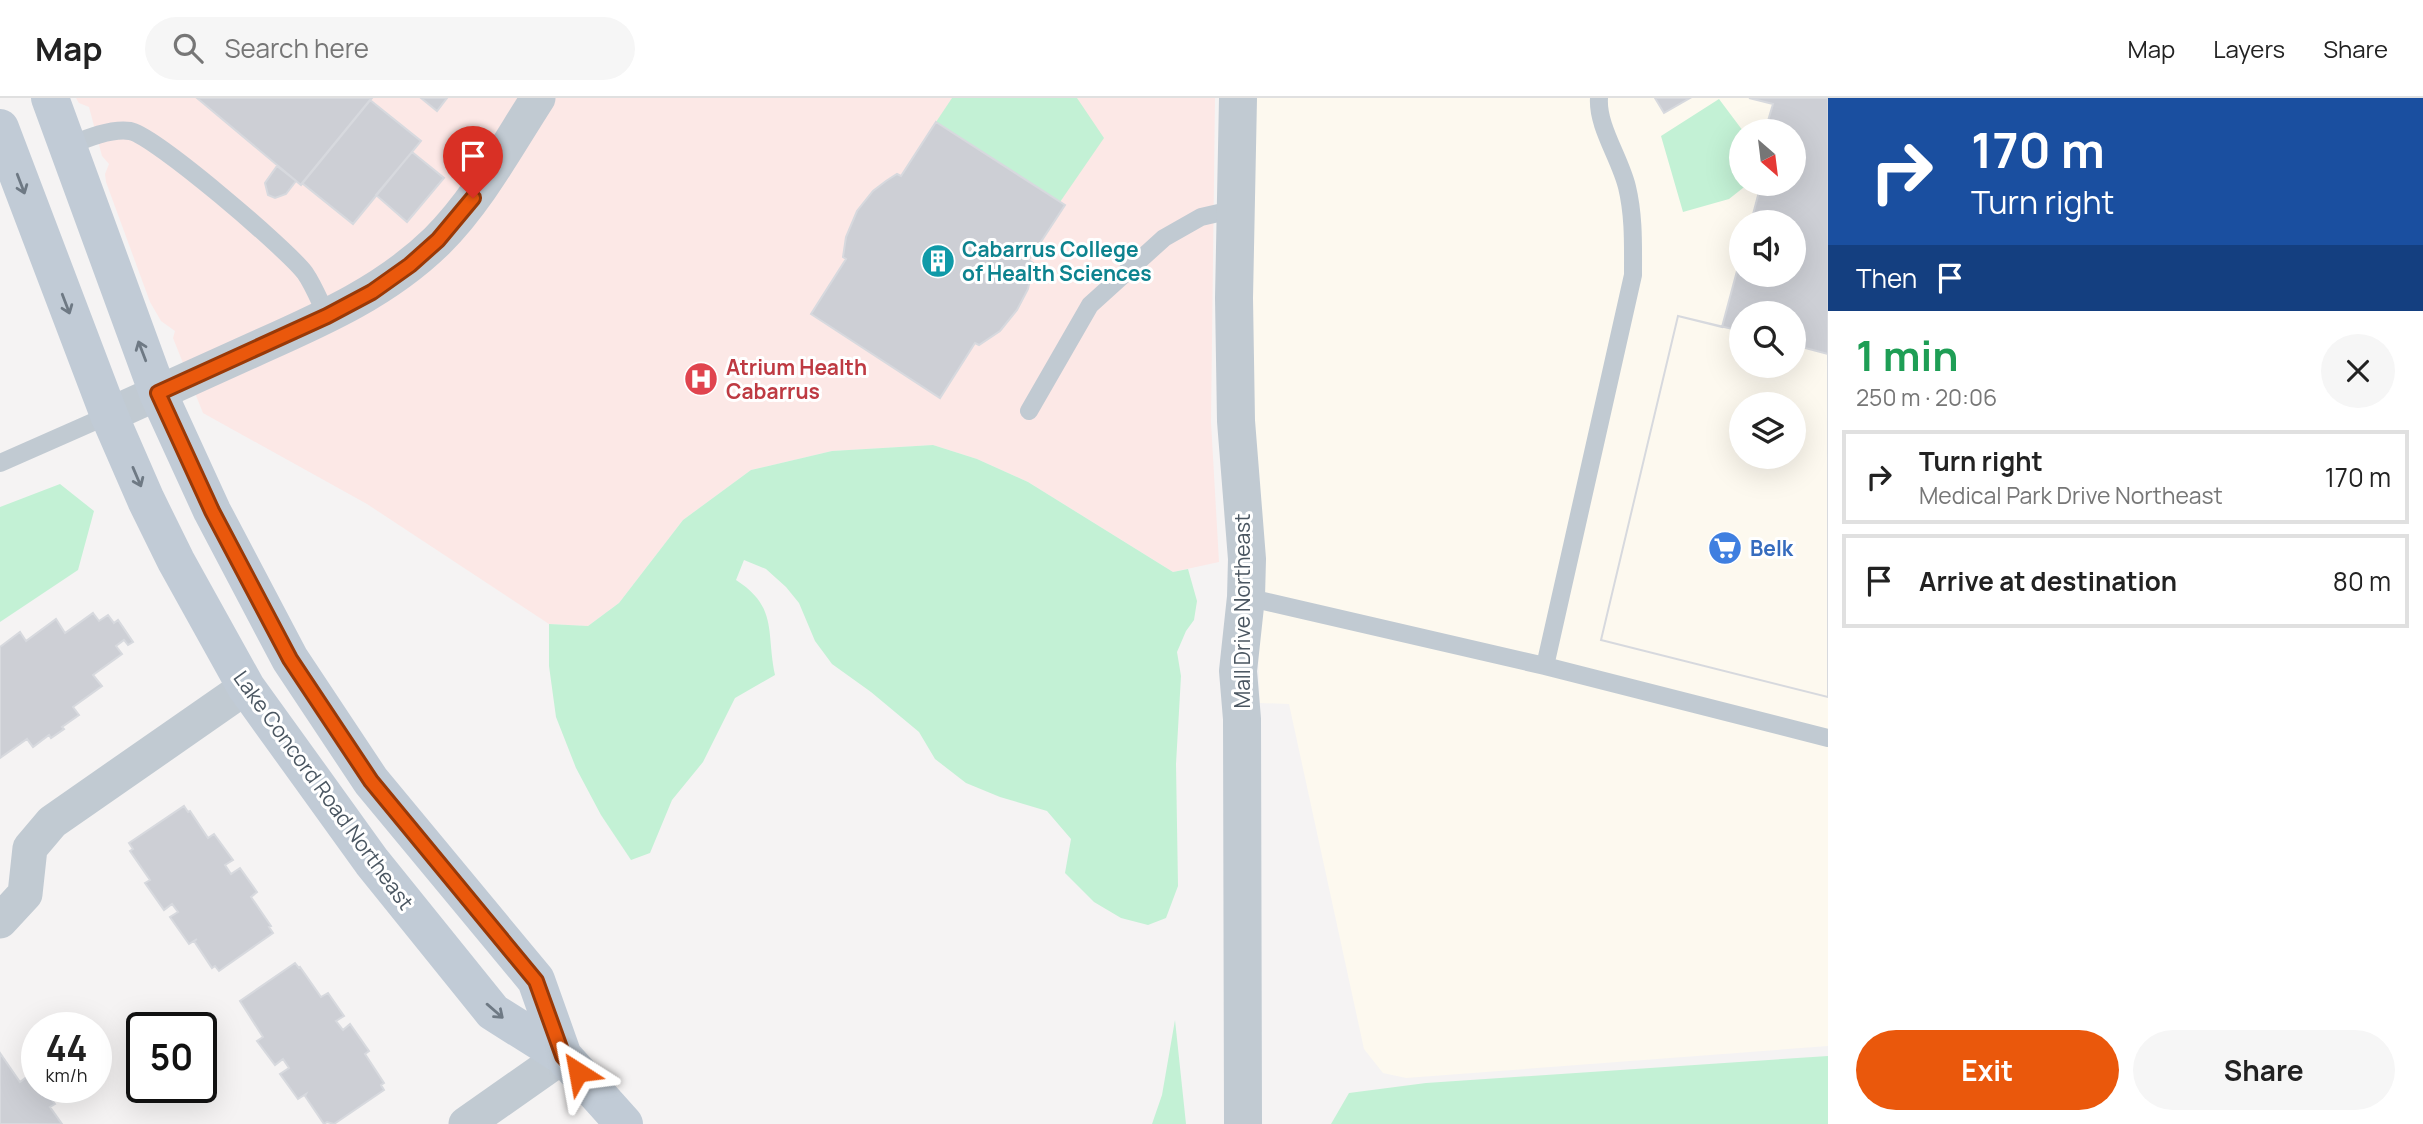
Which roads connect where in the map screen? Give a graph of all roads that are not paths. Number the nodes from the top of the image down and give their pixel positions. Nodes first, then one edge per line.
1 (50, 98) edge
2 (538, 98) edge
3 (1238, 98) edge
4 (1599, 98) edge
5 (0, 128) edge
6 (68, 146) junction
7 (1236, 209) junction
8 (327, 316) junction
9 (158, 393) junction
10 (1029, 411) dead end
11 (109, 415) junction
12 (0, 463) edge
13 (1246, 597) junction
14 (1545, 666) junction
15 (246, 687) junction
16 (1828, 738) edge
17 (0, 921) edge
18 (563, 1056) junction
19 (466, 1124) edge
20 (624, 1124) edge
21 (1244, 1124) edge

1 - 6 main road, Lake Concord Road Northeast
2 - 8 street
3 - 7 street, Mall Drive Northeast
4 - 14 lane
5 -> 11 main road, Lake Concord Road Northeast
6 - 8 lane
9 -> 6 main road, Lake Concord Road Northeast
7 - 10 lane
7 - 13 street, Mall Drive Northeast
8 - 9 street
9 - 11 street
9 - 18 main road, Lake Concord Road Northeast
11 - 12 lane
11 -> 15 main road, Lake Concord Road Northeast
13 - 14 lane
13 - 21 street, Mall Drive Northeast
14 - 16 lane
15 - 17 street
15 -> 18 main road, Lake Concord Road Northeast
18 - 19 street
18 - 20 main road, Lake Concord Road Northeast

